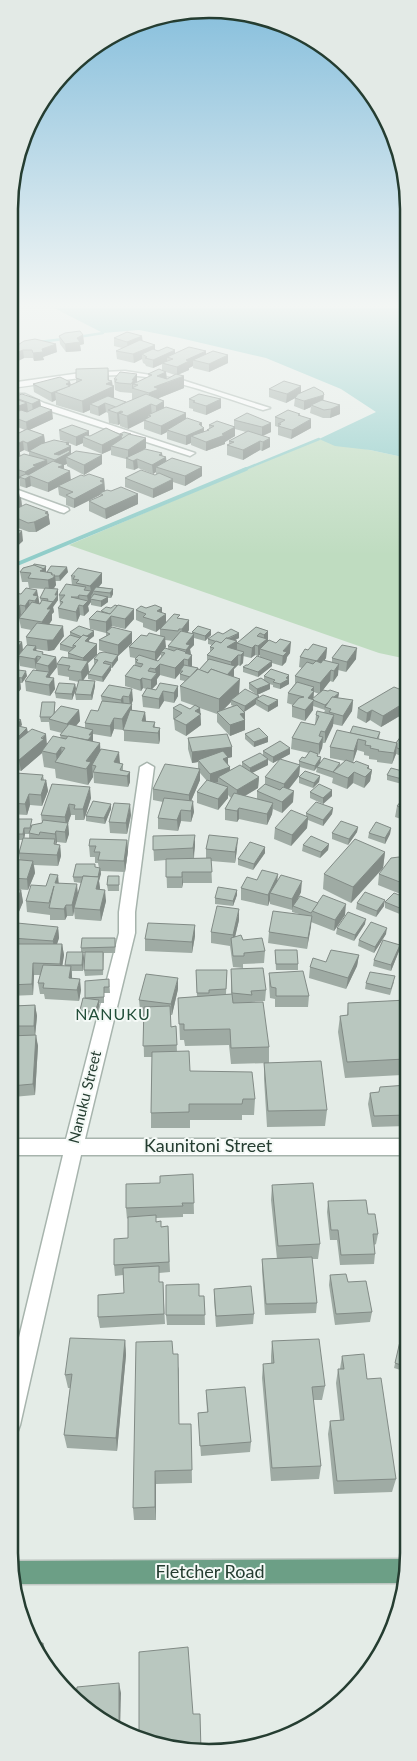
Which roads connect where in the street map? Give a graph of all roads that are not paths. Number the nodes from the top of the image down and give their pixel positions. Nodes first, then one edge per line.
1 (205, 390) edge
2 (18, 391) edge
3 (266, 408) dead end
4 (190, 453) dead end
5 (18, 493) edge
6 (64, 510) dead end
7 (147, 767) dead end
8 (74, 1146) junction
9 (18, 1147) edge
10 (400, 1147) edge
11 (18, 1386) edge
12 (19, 1572) edge
13 (398, 1572) edge

1 - 3 street
2 - 4 street
5 - 6 street
7 - 8 street, Nanuku Street
8 - 9 street, Kaunitoni Street
8 - 10 street, Kaunitoni Street
8 - 11 street, Nanuku Street
12 - 13 main road, Fletcher Road

